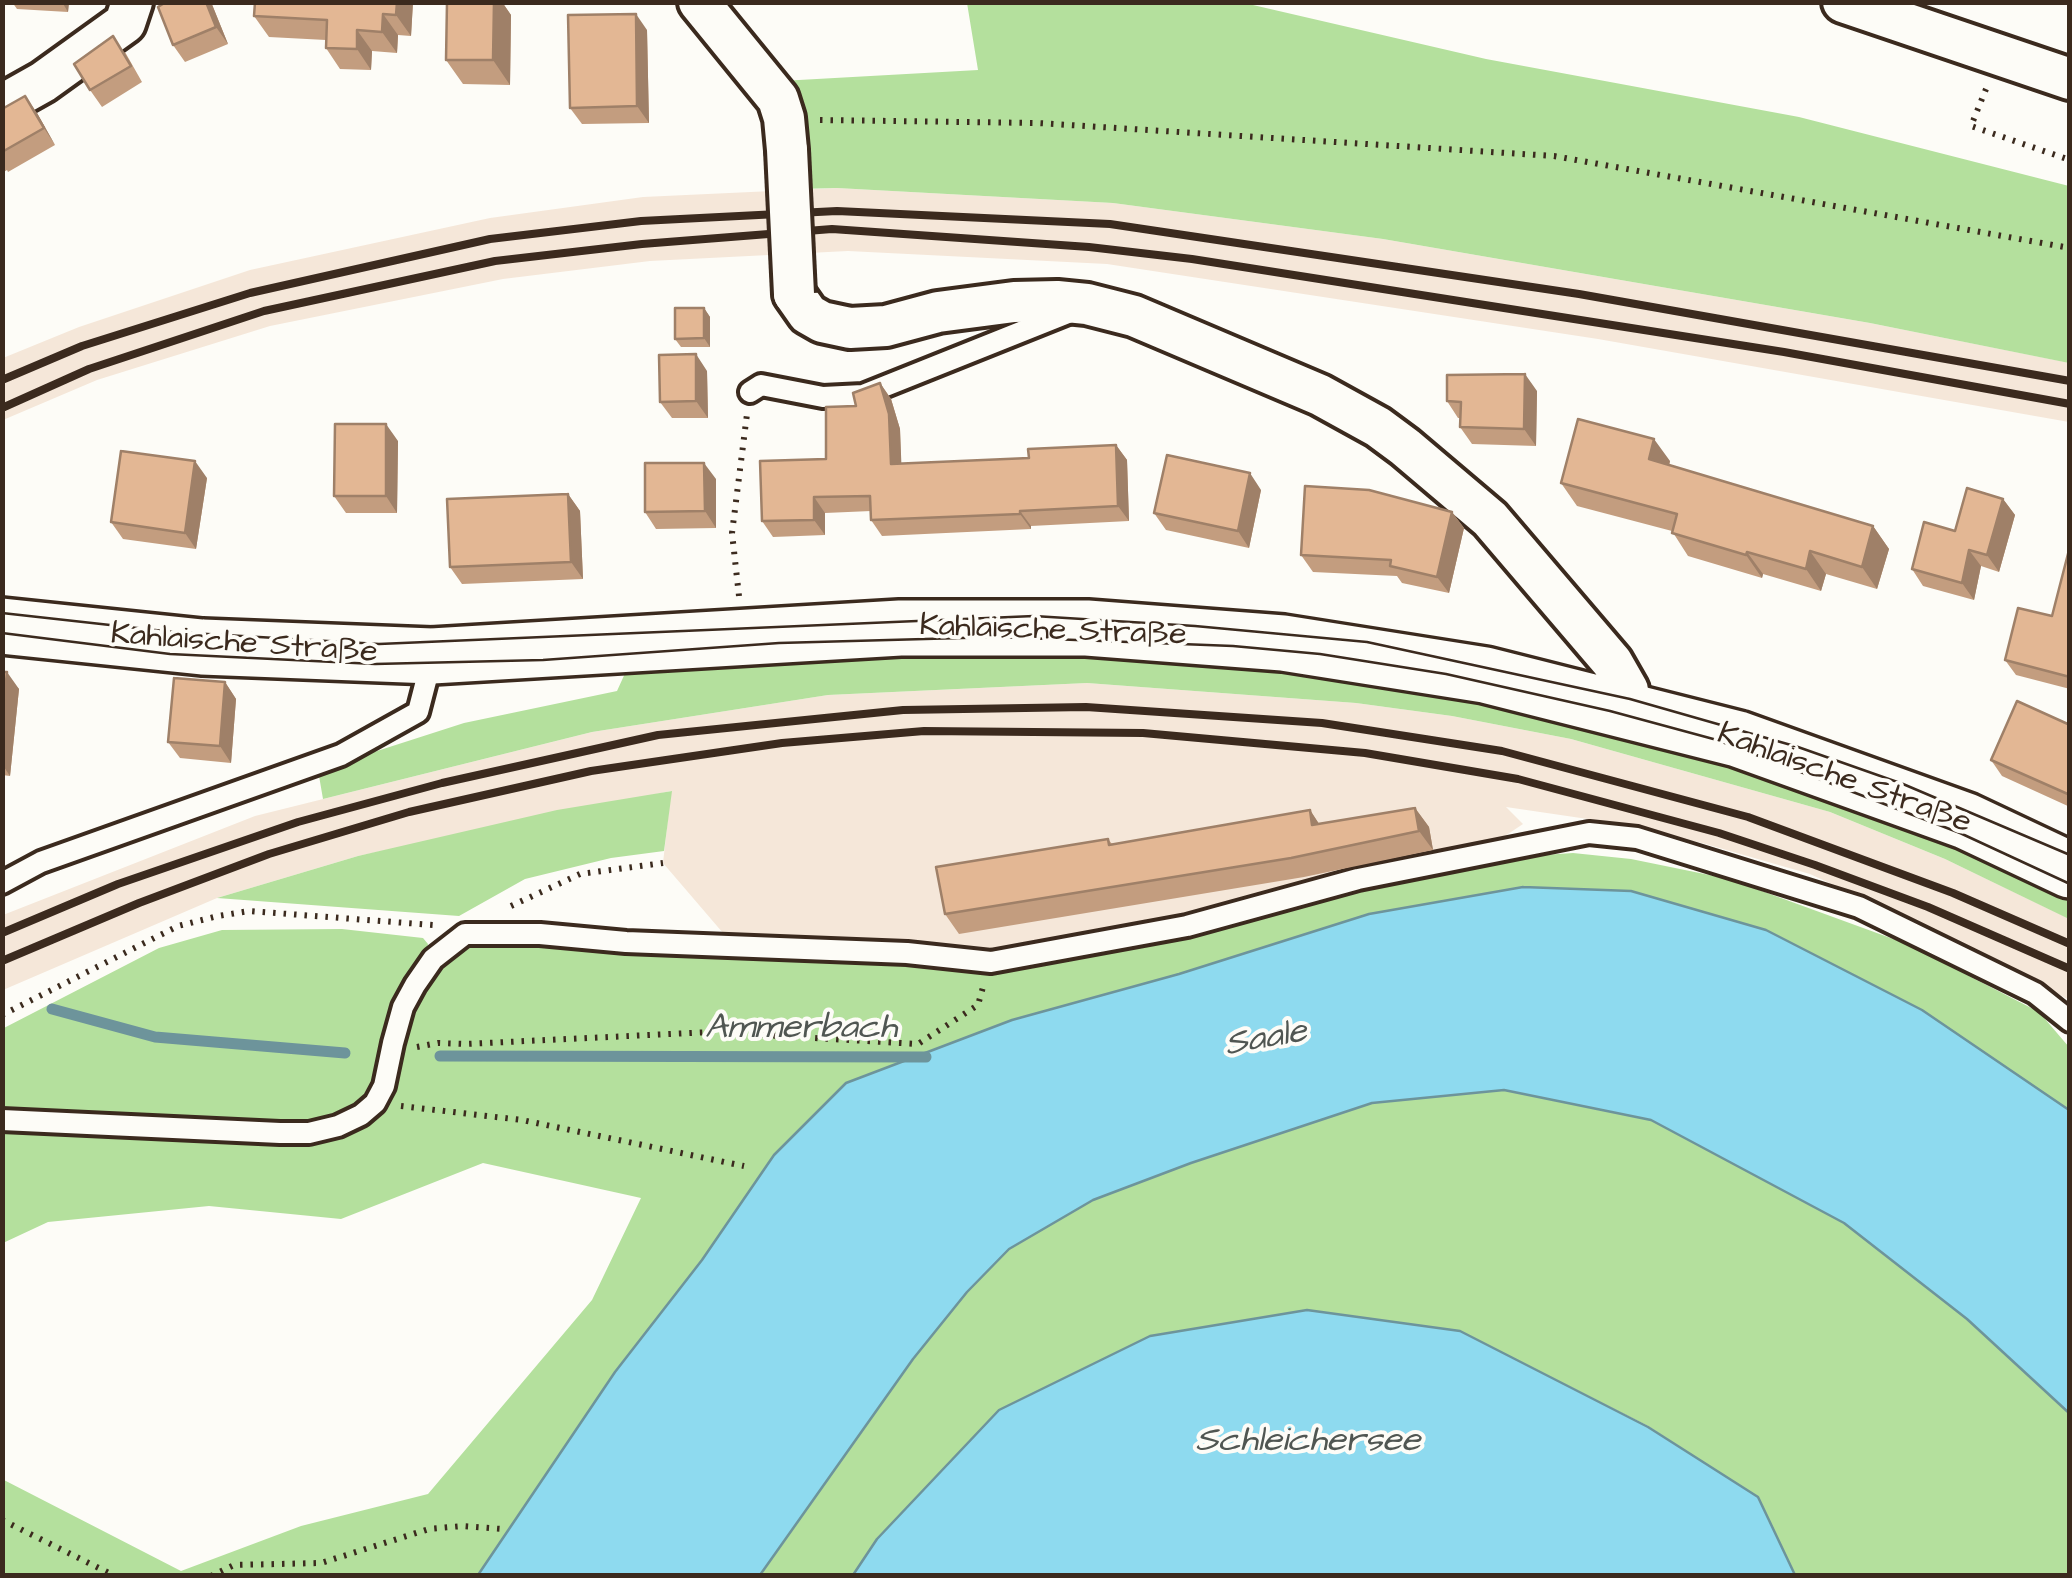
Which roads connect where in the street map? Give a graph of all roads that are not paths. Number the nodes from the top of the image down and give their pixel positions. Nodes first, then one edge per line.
1 (132, 2) edge
2 (698, 2) edge
3 (1843, 2) edge
4 (2070, 79) edge
5 (2, 106) edge
6 (1087, 304) junction
7 (750, 392) road end
8 (2, 626) edge
9 (432, 656) junction
10 (1629, 710) junction
11 (2070, 870) edge
12 (2, 883) edge
13 (2035, 993) junction
14 (2070, 1021) edge
15 (2070, 1034) edge
16 (2, 1120) edge

1 - 5 street
2 - 6 street, bridge
3 - 4 street
6 - 7 lane
6 - 10 street
8 - 9 main road, Kahlaische Straße
9 - 10 main road, Kahlaische Straße
9 - 12 lane
10 - 11 main road, Kahlaische Straße
13 - 14 lane
13 - 15 lane
13 - 16 lane

